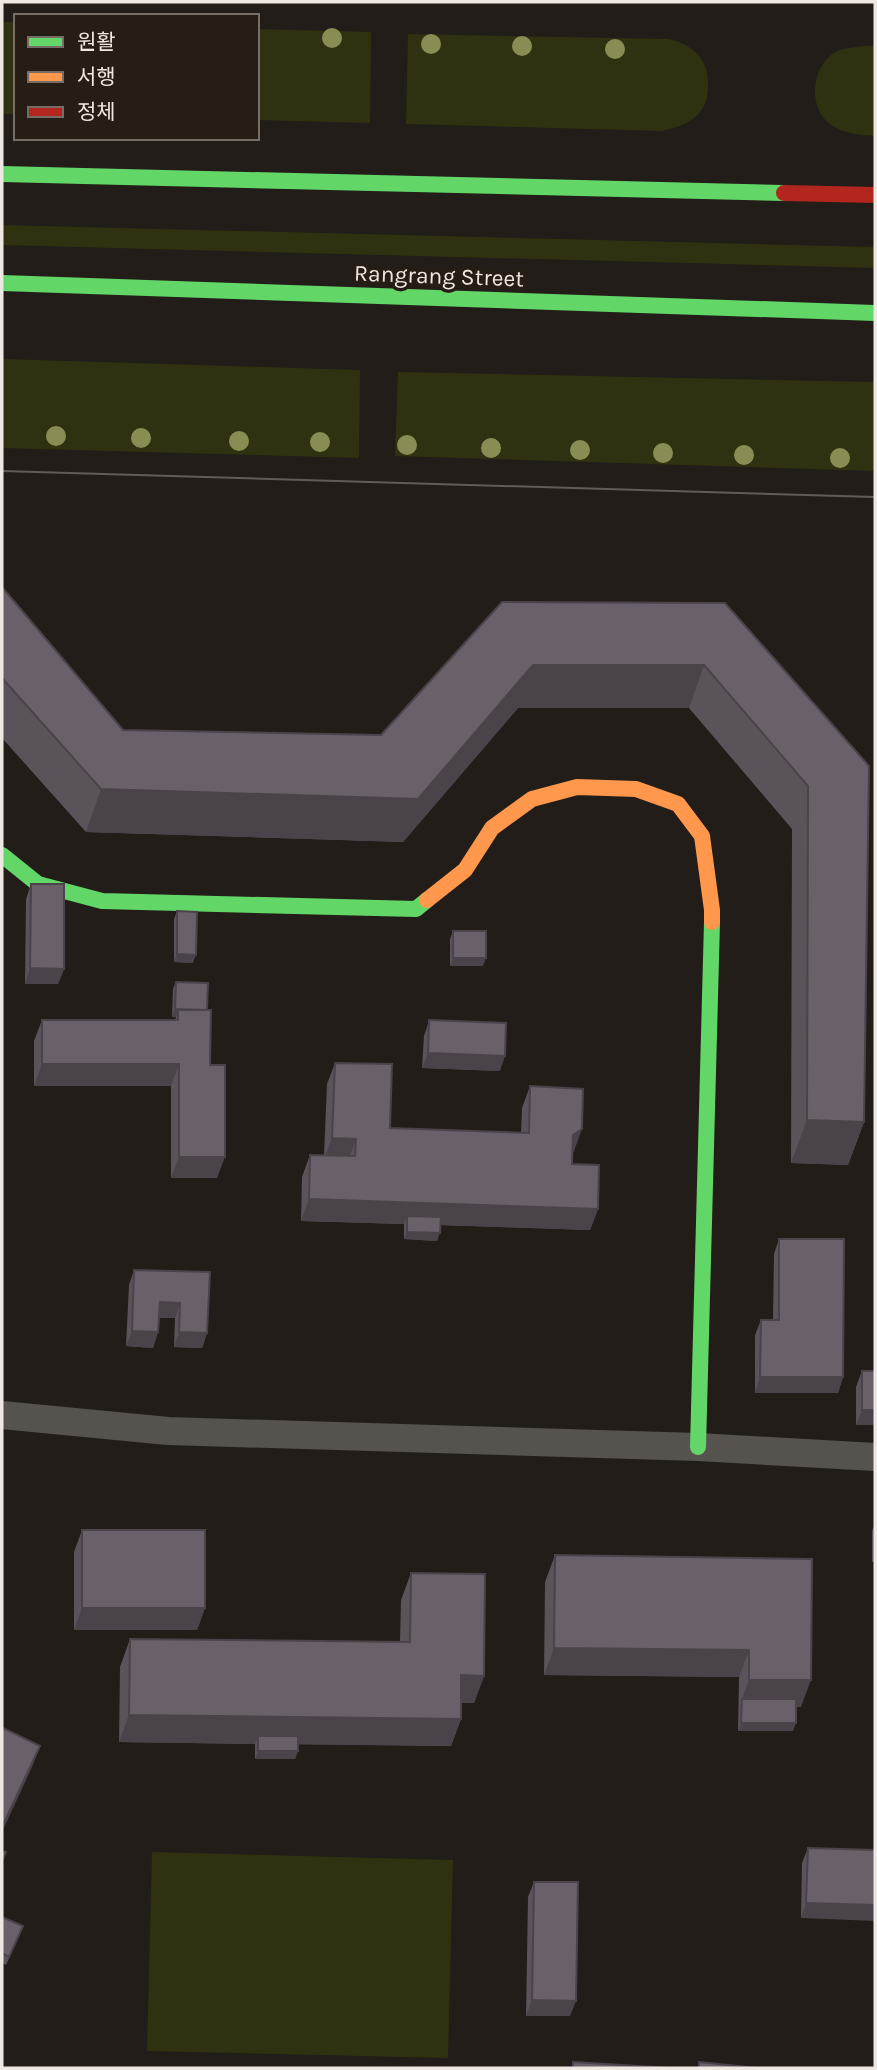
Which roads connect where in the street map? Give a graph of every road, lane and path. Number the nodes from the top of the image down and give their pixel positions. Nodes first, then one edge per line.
1 (2, 174) edge
2 (875, 195) edge
3 (2, 283) edge
4 (875, 313) edge
5 (2, 855) edge
6 (2, 1415) edge
7 (698, 1447) junction
8 (875, 1457) edge

1 - 2 main road
3 - 4 main road, Rangrang Street
5 - 7 main road
6 - 7 street
7 - 8 street

